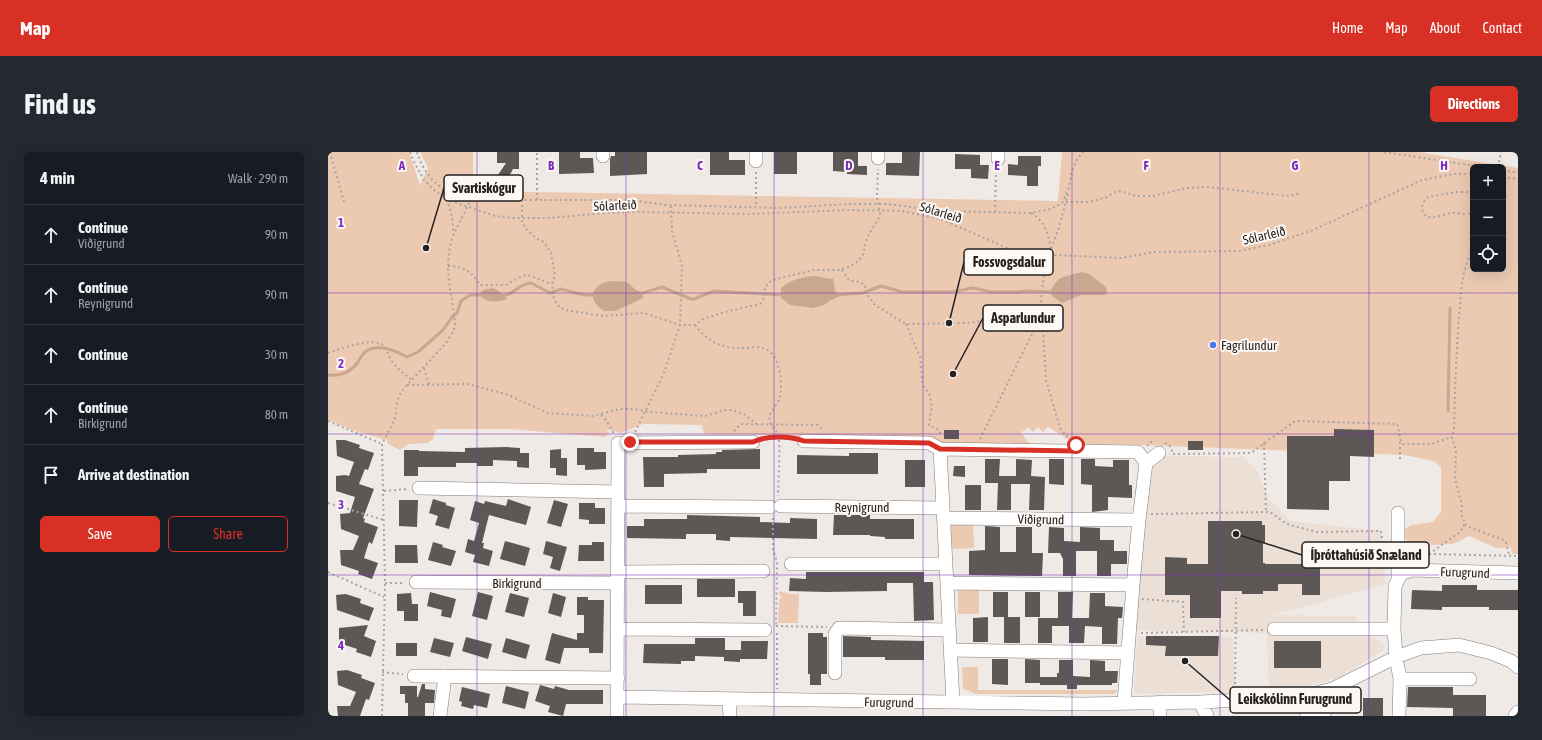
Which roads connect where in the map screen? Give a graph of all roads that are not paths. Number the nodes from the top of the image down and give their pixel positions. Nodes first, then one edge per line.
1 (804, 441) road end
2 (753, 442) road end
3 (940, 449) junction
4 (1159, 454) dead end
5 (1146, 463) junction
6 (419, 488) road end
7 (617, 492) junction
8 (618, 506) junction
9 (943, 513) junction
10 (1398, 513) dead end
11 (1139, 517) junction
12 (791, 564) dead end
13 (946, 564) junction
14 (763, 571) road end
15 (1518, 573) edge
16 (618, 578) junction
17 (1398, 579) junction
18 (416, 582) road end
19 (947, 583) junction
20 (1133, 585) junction
21 (771, 627) road end
22 (617, 629) junction
23 (1394, 629) junction
24 (949, 630) junction
25 (1274, 630) road end
26 (950, 650) junction
27 (1126, 653) junction
28 (1396, 657) junction
29 (1518, 667) edge
30 (835, 673) dead end
31 (414, 676) road end
32 (445, 676) junction
33 (618, 678) junction
34 (1400, 679) junction
35 (1470, 679) dead end
36 (1332, 689) junction
37 (618, 697) junction
38 (730, 699) junction
39 (953, 702) junction
40 (1160, 702) junction
41 (1200, 702) junction
42 (1124, 703) junction
43 (994, 710) edge
44 (1518, 712) edge
45 (440, 716) edge
46 (617, 716) edge
47 (730, 716) edge
48 (1160, 716) edge
49 (1207, 716) edge
50 (1307, 716) edge
51 (1399, 716) edge
52 (1515, 716) edge

1 - 3 street
2 - 7 street
3 - 5 street
3 - 9 street
4 - 5 street
5 - 11 street
6 - 7 street
7 - 8 street
8 - 9 street, Reynigrund
8 - 16 street
9 - 11 street, Víðigrund
9 - 13 street
10 - 17 street
11 - 20 street
12 - 13 street
13 - 19 street
14 - 16 street, Birkigrund
15 - 17 street, Furugrund
16 - 18 street, Birkigrund
16 - 22 street
17 - 23 street
19 - 20 street
19 - 24 street
20 - 27 street
21 - 22 street
22 - 33 street
23 - 25 street
23 - 28 street
24 - 26 street
24 - 30 street
26 - 27 street
26 - 39 street
27 - 42 street
28 - 29 street, Furugrund
28 - 34 street
28 - 36 street, Furugrund
31 - 32 street
32 - 33 street
32 - 45 street
33 - 37 street
34 - 35 street
34 - 51 street
36 - 41 street, Furugrund
36 - 50 street
37 - 38 street, Furugrund
37 - 46 street
38 - 39 street, Furugrund
38 - 47 street
39 - 43 street, Furugrund
40 - 41 street, Furugrund
40 - 42 street, Furugrund
40 - 48 street
41 - 49 street
42 - 43 street, Furugrund
44 - 52 street

